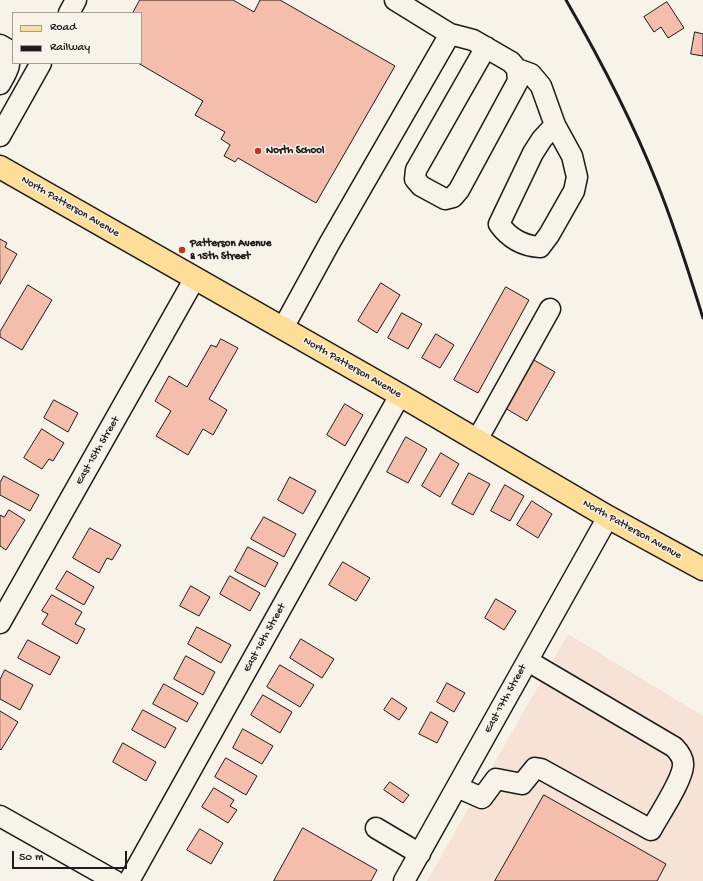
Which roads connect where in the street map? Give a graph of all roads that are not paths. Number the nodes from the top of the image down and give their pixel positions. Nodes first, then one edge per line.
1 (76, 0) edge
2 (395, 0) edge
3 (70, 12) edge
4 (450, 34) junction
5 (0, 45) edge
6 (486, 47) junction
7 (40, 64) edge
8 (517, 69) junction
9 (0, 84) edge
10 (555, 125) junction
11 (0, 136) edge
12 (0, 167) edge
13 (195, 278) junction
14 (550, 310) dead end
15 (283, 328) junction
16 (400, 395) junction
17 (477, 440) junction
18 (608, 517) junction
19 (703, 569) edge
20 (0, 623) edge
21 (528, 661) junction
22 (457, 787) junction
23 (0, 816) edge
24 (376, 828) dead end
25 (420, 854) junction
26 (115, 881) edge
27 (129, 881) edge
28 (404, 881) edge

1 - 3 street
2 - 4 street
4 - 6 street
4 - 15 street
5 - 9 street
6 - 8 street
6 - 8 street
7 - 11 street
8 - 10 street
10 - 10 street
12 - 13 main road, North Patterson Avenue
13 - 15 main road, North Patterson Avenue
13 - 20 street, East 15th Street
14 - 17 street
15 - 16 main road, North Patterson Avenue
16 - 17 main road, North Patterson Avenue
16 - 27 street, East 16th Street
17 - 18 main road, North Patterson Avenue
18 - 19 main road, North Patterson Avenue
18 - 21 street, East 17th Street
21 - 22 street, East 17th Street
21 - 22 street
22 - 25 street, East 17th Street
23 - 26 street
24 - 25 street
25 - 28 street, East 17th Street

